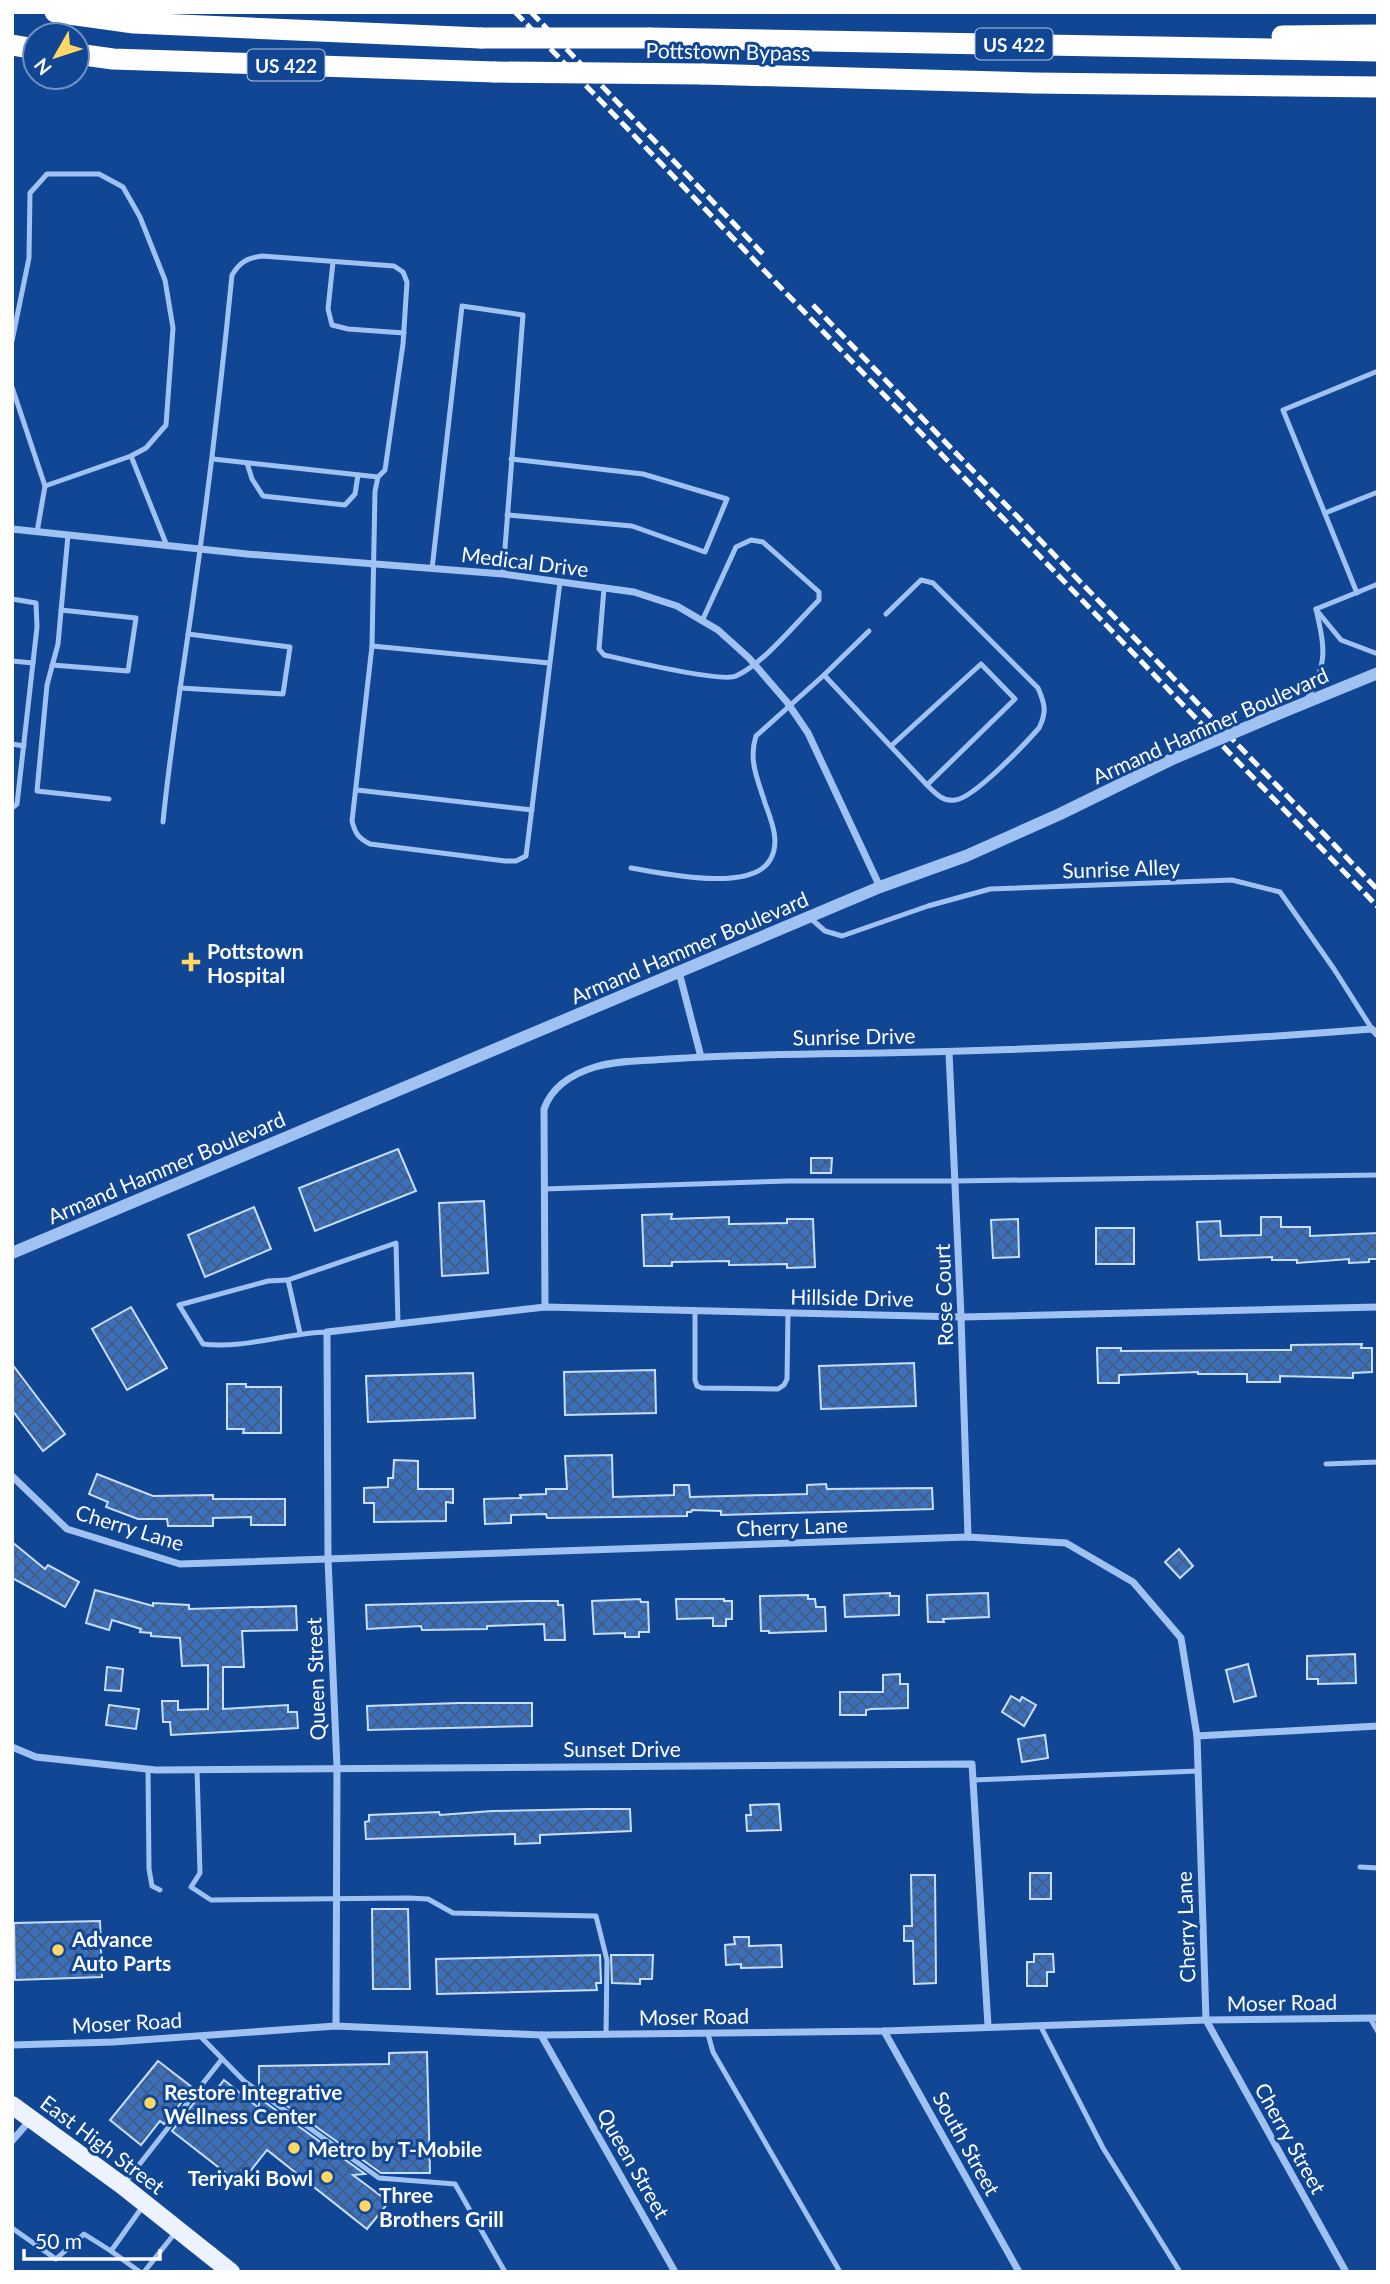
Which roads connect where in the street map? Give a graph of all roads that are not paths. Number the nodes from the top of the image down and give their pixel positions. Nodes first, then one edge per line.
1 (55, 12) edge
2 (1378, 35) edge
3 (793, 39) junction
4 (1378, 51) edge
5 (91, 56) edge
6 (1378, 87) edge
7 (333, 261) junction
8 (404, 334) junction
9 (12, 341) edge
10 (1378, 371) edge
11 (12, 387) edge
12 (131, 456) junction
13 (213, 459) junction
14 (512, 459) junction
15 (247, 463) junction
16 (358, 475) junction
17 (378, 477) junction
18 (45, 486) junction
19 (1378, 492) edge
20 (1325, 513) junction
21 (507, 516) junction
22 (12, 529) edge
23 (37, 532) junction
24 (68, 535) junction
25 (167, 545) junction
26 (200, 549) junction
27 (374, 564) junction
28 (432, 569) junction
29 (503, 575) junction
30 (560, 582) junction
31 (1378, 584) edge
32 (604, 588) junction
33 (1357, 593) junction
34 (12, 599) edge
35 (1316, 609) junction
36 (61, 610) junction
37 (886, 614) dead end
38 (702, 621) junction
39 (869, 631) dead end
40 (188, 634) junction
41 (372, 646) junction
42 (1378, 654) edge
43 (12, 661) edge
44 (33, 663) junction
45 (549, 663) junction
46 (755, 664) junction
47 (52, 665) junction
48 (1378, 673) edge
49 (824, 675) junction
50 (180, 688) junction
51 (1305, 703) junction
52 (790, 706) junction
53 (12, 744) edge
54 (24, 746) junction
55 (891, 746) junction
56 (927, 785) junction
57 (358, 790) junction
58 (109, 799) dead end
59 (12, 808) edge
60 (532, 810) junction
61 (163, 822) dead end
62 (631, 868) dead end
63 (880, 887) junction
64 (810, 917) junction
65 (679, 972) junction
66 (1375, 1032) edge
67 (949, 1052) junction
68 (701, 1057) junction
69 (1378, 1175) edge
70 (955, 1181) junction
71 (544, 1189) junction
72 (12, 1253) edge
73 (288, 1280) junction
74 (544, 1307) junction
75 (1378, 1307) edge
76 (695, 1311) junction
77 (788, 1313) junction
78 (961, 1317) junction
79 (398, 1324) junction
80 (327, 1332) junction
81 (300, 1333) junction
82 (1378, 1462) edge
83 (1326, 1464) dead end
84 (12, 1476) edge
85 (968, 1537) junction
86 (328, 1559) junction
87 (1378, 1726) edge
88 (1197, 1736) junction
89 (12, 1747) edge
90 (337, 1767) junction
91 (148, 1769) junction
92 (197, 1769) junction
93 (1198, 1771) junction
94 (973, 1780) junction
95 (1360, 1867) dead end
96 (1378, 1868) edge
97 (160, 1890) dead end
98 (336, 1899) junction
99 (1374, 2018) edge
100 (1206, 2020) junction
101 (1040, 2025) junction
102 (336, 2026) junction
103 (988, 2026) junction
104 (884, 2031) junction
105 (1378, 2032) edge
106 (708, 2034) junction
107 (541, 2035) junction
108 (607, 2035) junction
109 (200, 2036) junction
110 (12, 2045) edge
111 (222, 2059) junction
112 (12, 2105) edge
113 (31, 2118) junction
114 (12, 2141) edge
115 (122, 2186) junction
116 (145, 2203) junction
117 (12, 2228) edge
118 (178, 2229) junction
119 (111, 2251) junction
120 (142, 2272) edge
121 (231, 2272) edge
122 (505, 2272) edge
123 (676, 2272) edge
124 (839, 2272) edge
125 (1019, 2272) edge
126 (1180, 2272) edge
127 (1346, 2272) edge

1 - 3 highway, Pottstown Bypass / US 422, bridge
2 - 3 highway
3 - 4 highway, Pottstown Bypass / US 422
5 - 6 highway, Pottstown Bypass / US 422, bridge
7 - 8 lane
7 - 8 lane
7 - 13 lane
8 - 17 lane
9 - 12 lane
10 - 20 lane
11 - 18 lane
12 - 18 lane
12 - 25 lane
13 - 15 lane
13 - 26 lane
14 - 21 lane
14 - 21 lane
14 - 28 lane
15 - 16 lane
15 - 16 lane
16 - 17 lane
17 - 27 lane
18 - 23 lane
19 - 20 lane
20 - 33 lane
21 - 29 lane
22 - 23 street, Medical Drive
23 - 24 street, Medical Drive
24 - 25 street, Medical Drive
24 - 36 lane
25 - 26 street, Medical Drive
26 - 27 street, Medical Drive
26 - 40 lane
27 - 28 street, Medical Drive
27 - 41 lane
28 - 29 street, Medical Drive
29 - 30 street, Medical Drive
30 - 32 street, Medical Drive
30 - 45 lane
31 - 33 lane
32 - 38 street, Medical Drive
32 - 46 lane
33 - 35 lane
34 - 44 lane
35 - 42 lane
35 - 51 lane
36 - 47 lane
36 - 47 lane
37 - 56 lane
38 - 46 street, Medical Drive
38 - 46 lane
39 - 49 lane
40 - 50 lane
40 - 50 lane
41 - 45 lane
41 - 57 lane
43 - 44 lane
44 - 54 lane
45 - 60 lane
46 - 52 street, Medical Drive
47 - 58 lane
48 - 51 street, Armand Hammer Boulevard
49 - 52 lane
49 - 55 lane
50 - 61 lane
51 - 63 street, Armand Hammer Boulevard, bridge
52 - 62 lane
52 - 63 street, Medical Drive
53 - 54 lane
54 - 59 lane
55 - 56 lane
55 - 56 lane
57 - 60 lane
57 - 60 lane
63 - 64 street, Armand Hammer Boulevard
64 - 65 street, Armand Hammer Boulevard
64 - 66 lane, Sunrise Alley
65 - 68 street
65 - 72 street, Armand Hammer Boulevard
66 - 67 street, Sunrise Drive
67 - 68 street, Sunrise Drive
67 - 70 street, Rose Court
68 - 71 street, Sunrise Drive
69 - 70 lane
70 - 71 lane
70 - 78 street, Rose Court
71 - 74 street, Sunrise Drive
73 - 79 lane
73 - 81 lane
73 - 81 lane
74 - 76 street, Hillside Drive
74 - 79 street, Hillside Drive
75 - 78 street, Hillside Drive
76 - 77 street, Hillside Drive
76 - 77 lane
77 - 78 street, Hillside Drive
78 - 85 street, Rose Court
79 - 80 street, Hillside Drive
80 - 81 lane
80 - 86 street, Queen Street
82 - 83 lane
84 - 86 street, Cherry Lane
85 - 86 street, Cherry Lane
85 - 88 street, Cherry Lane
86 - 90 street, Queen Street
87 - 88 street
88 - 93 street, Cherry Lane
89 - 91 street, Sunset Drive
90 - 92 street, Sunset Drive
90 - 94 street, Sunset Drive
90 - 98 street, Queen Street
91 - 92 street, Sunset Drive
91 - 97 lane
92 - 98 lane
93 - 94 lane
93 - 100 street, Cherry Lane
94 - 103 street
95 - 96 lane
98 - 102 street, Queen Street
98 - 108 lane
99 - 100 street, Moser Road
99 - 105 lane
100 - 101 street, Moser Road
100 - 127 street, Cherry Street
101 - 103 street, Moser Road
101 - 126 lane
102 - 107 street, Moser Road
102 - 109 street, Moser Road
103 - 104 street, Moser Road
104 - 106 street, Moser Road
104 - 125 street, South Street
106 - 108 street, Moser Road
106 - 124 lane
107 - 108 street, Moser Road
107 - 123 street, Queen Street
109 - 110 street, Moser Road
109 - 111 lane
111 - 115 lane
111 - 122 lane
112 - 113 main road, East High Street
113 - 114 street
113 - 115 main road, East High Street
115 - 116 main road, East High Street
116 - 118 main road, East High Street
116 - 119 lane
117 - 119 lane
118 - 120 lane
118 - 121 main road, East High Street
119 - 120 lane

